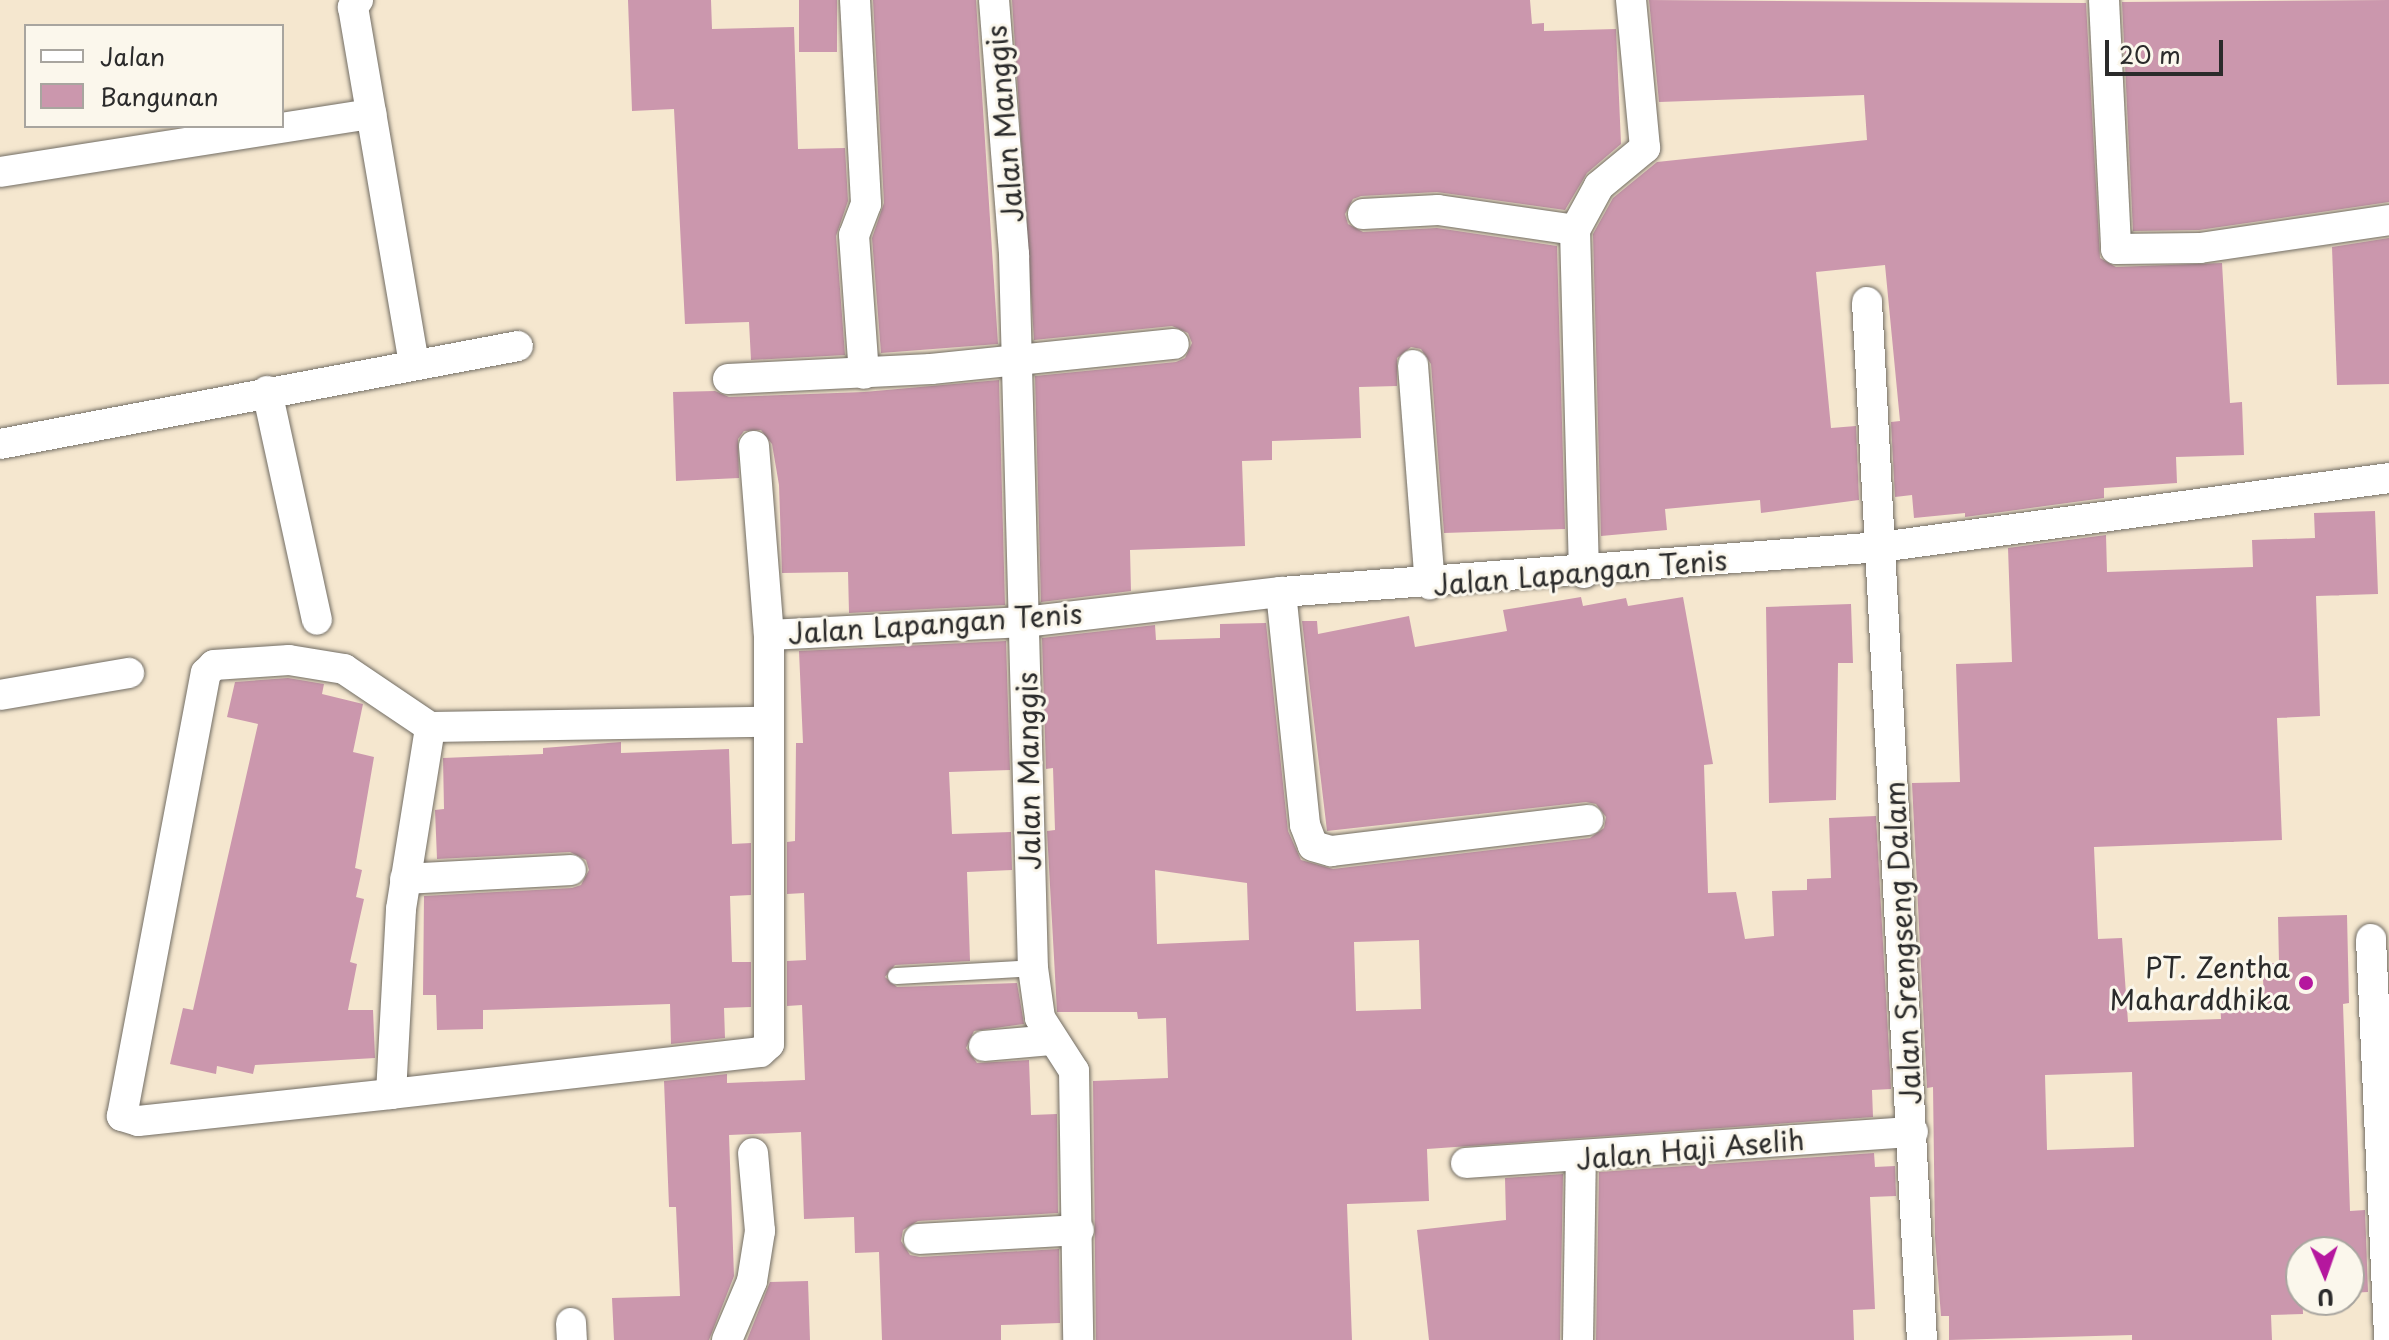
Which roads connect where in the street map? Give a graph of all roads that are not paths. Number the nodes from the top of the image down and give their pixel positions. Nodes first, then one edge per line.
1 (358, 0) edge
2 (855, 0) edge
3 (994, 0) edge
4 (1631, 0) edge
5 (2104, 0) edge
6 (371, 114) junction
7 (281, 128) edge
8 (284, 128) edge
9 (0, 172) edge
10 (1363, 214) dead end
11 (2389, 220) edge
12 (1575, 230) junction
13 (1867, 302) dead end
14 (1174, 344) dead end
15 (518, 346) dead end
16 (1015, 361) junction
17 (414, 364) junction
18 (1413, 365) dead end
19 (864, 374) junction
20 (728, 379) dead end
21 (267, 391) junction
22 (0, 444) edge
23 (754, 446) dead end
24 (2389, 478) edge
25 (1881, 547) junction
26 (1584, 573) junction
27 (1430, 584) junction
28 (1281, 592) junction
29 (317, 620) dead end
30 (1024, 622) junction
31 (769, 635) junction
32 (129, 673) dead end
33 (0, 695) edge
34 (766, 722) junction
35 (430, 727) junction
36 (1588, 820) dead end
37 (571, 870) dead end
38 (405, 879) junction
39 (2371, 939) dead end
40 (1033, 968) junction
41 (896, 976) dead end
42 (1053, 1040) junction
43 (984, 1046) dead end
44 (391, 1094) junction
45 (1913, 1132) junction
46 (753, 1153) dead end
47 (1581, 1158) junction
48 (1466, 1163) dead end
49 (1079, 1230) junction
50 (919, 1239) dead end
51 (2386, 1270) edge
52 (727, 1340) edge
53 (1078, 1340) edge
54 (1578, 1340) edge
55 (1922, 1340) edge
56 (2389, 1340) edge

1 - 6 street
2 - 19 street
3 - 16 street, Jalan Manggis
4 - 12 street
5 - 11 street
6 - 8 street
6 - 17 street
7 - 9 street
10 - 12 street
12 - 26 street
13 - 25 street, Jalan Srengseng Dalam
14 - 16 street
15 - 17 street
16 - 19 street
16 - 30 street, Jalan Manggis
17 - 21 street
18 - 27 street
19 - 20 street
21 - 22 street
21 - 29 street
23 - 31 street
24 - 25 street, Jalan Lapangan Tenis
25 - 26 street, Jalan Lapangan Tenis
25 - 45 street, Jalan Srengseng Dalam
26 - 27 street, Jalan Lapangan Tenis
27 - 28 street, Jalan Lapangan Tenis
28 - 30 street, Jalan Lapangan Tenis
28 - 36 street
30 - 31 street, Jalan Lapangan Tenis
30 - 40 street, Jalan Manggis
31 - 34 street
32 - 33 street
34 - 35 street
34 - 44 street
35 - 38 street
35 - 44 street
37 - 38 street
38 - 44 street
39 - 51 street
40 - 41 lane
40 - 42 street, Jalan Manggis
42 - 43 street
42 - 49 street, Jalan Manggis
45 - 47 street, Jalan Haji Aselih
45 - 55 street, Jalan Srengseng Dalam
46 - 52 street
47 - 48 street, Jalan Haji Aselih
47 - 54 street
49 - 50 street
49 - 53 street, Jalan Manggis
51 - 56 street

